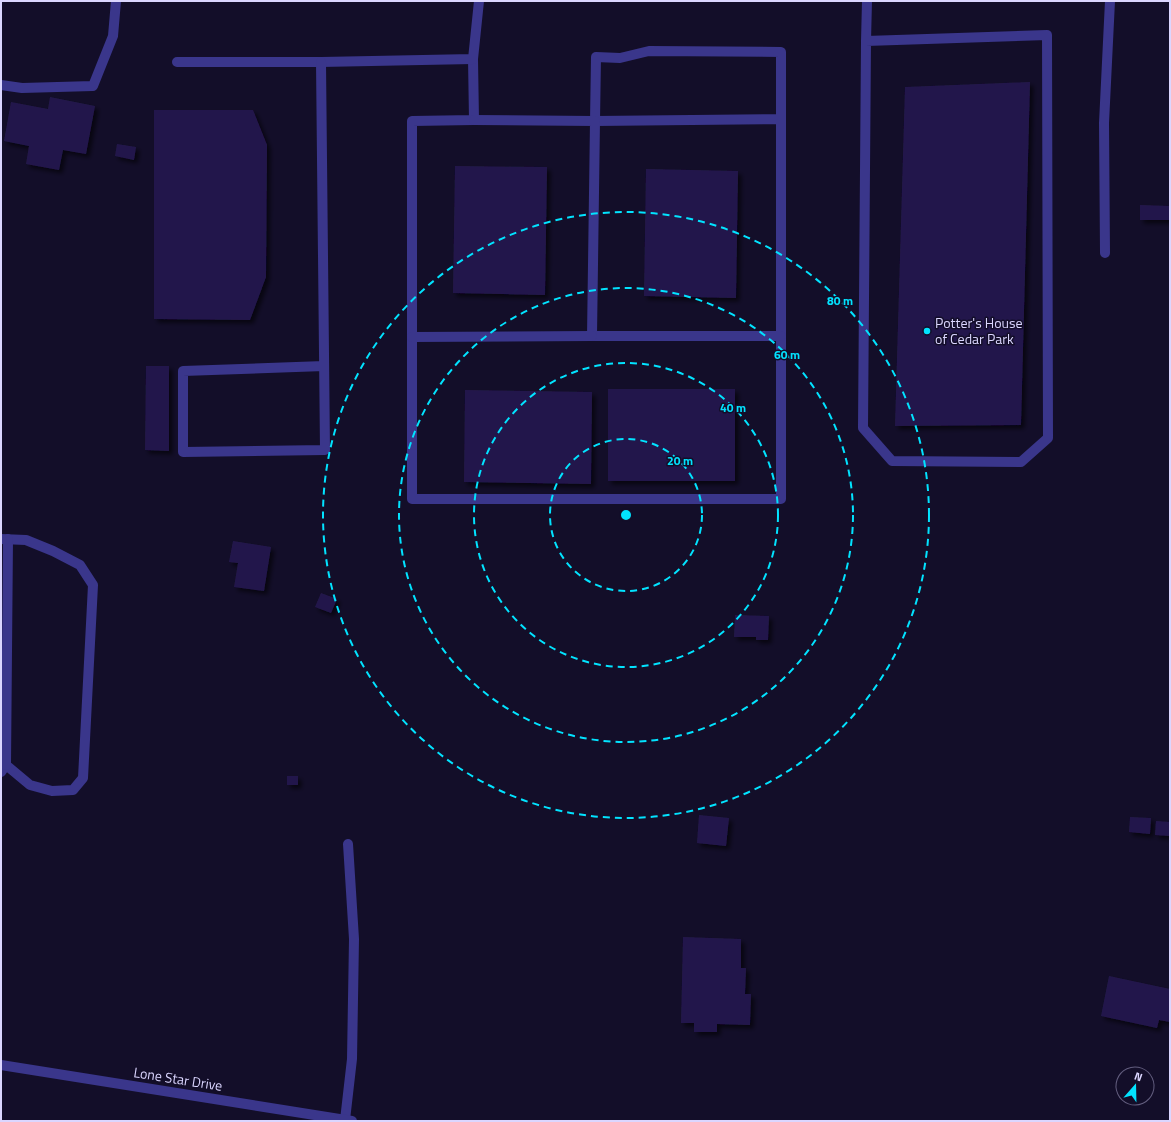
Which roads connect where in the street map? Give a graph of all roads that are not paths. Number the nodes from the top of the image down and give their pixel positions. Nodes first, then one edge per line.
1 (116, 1) edge
2 (479, 1) edge
3 (867, 1) edge
4 (1110, 1) edge
5 (866, 41) junction
6 (474, 60) junction
7 (177, 62) dead end
8 (321, 62) junction
9 (1, 85) edge
10 (781, 119) junction
11 (474, 120) junction
12 (595, 121) junction
13 (1105, 254) dead end
14 (592, 336) junction
15 (781, 336) junction
16 (412, 337) junction
17 (324, 366) junction
18 (5, 539) edge
19 (4, 768) edge
20 (348, 844) dead end
21 (1, 1065) edge
22 (348, 1120) edge

1 - 9 street
2 - 6 street
3 - 5 street
4 - 13 street
5 - 5 street
6 - 8 street
6 - 11 street
7 - 8 street
8 - 17 street
10 - 12 street
10 - 12 street
10 - 15 street
11 - 12 street
11 - 16 street
12 - 14 street
14 - 15 street
14 - 16 street
15 - 16 street
17 - 17 street
18 - 19 street
18 - 19 street
20 - 22 street
21 - 22 street, Lone Star Drive

